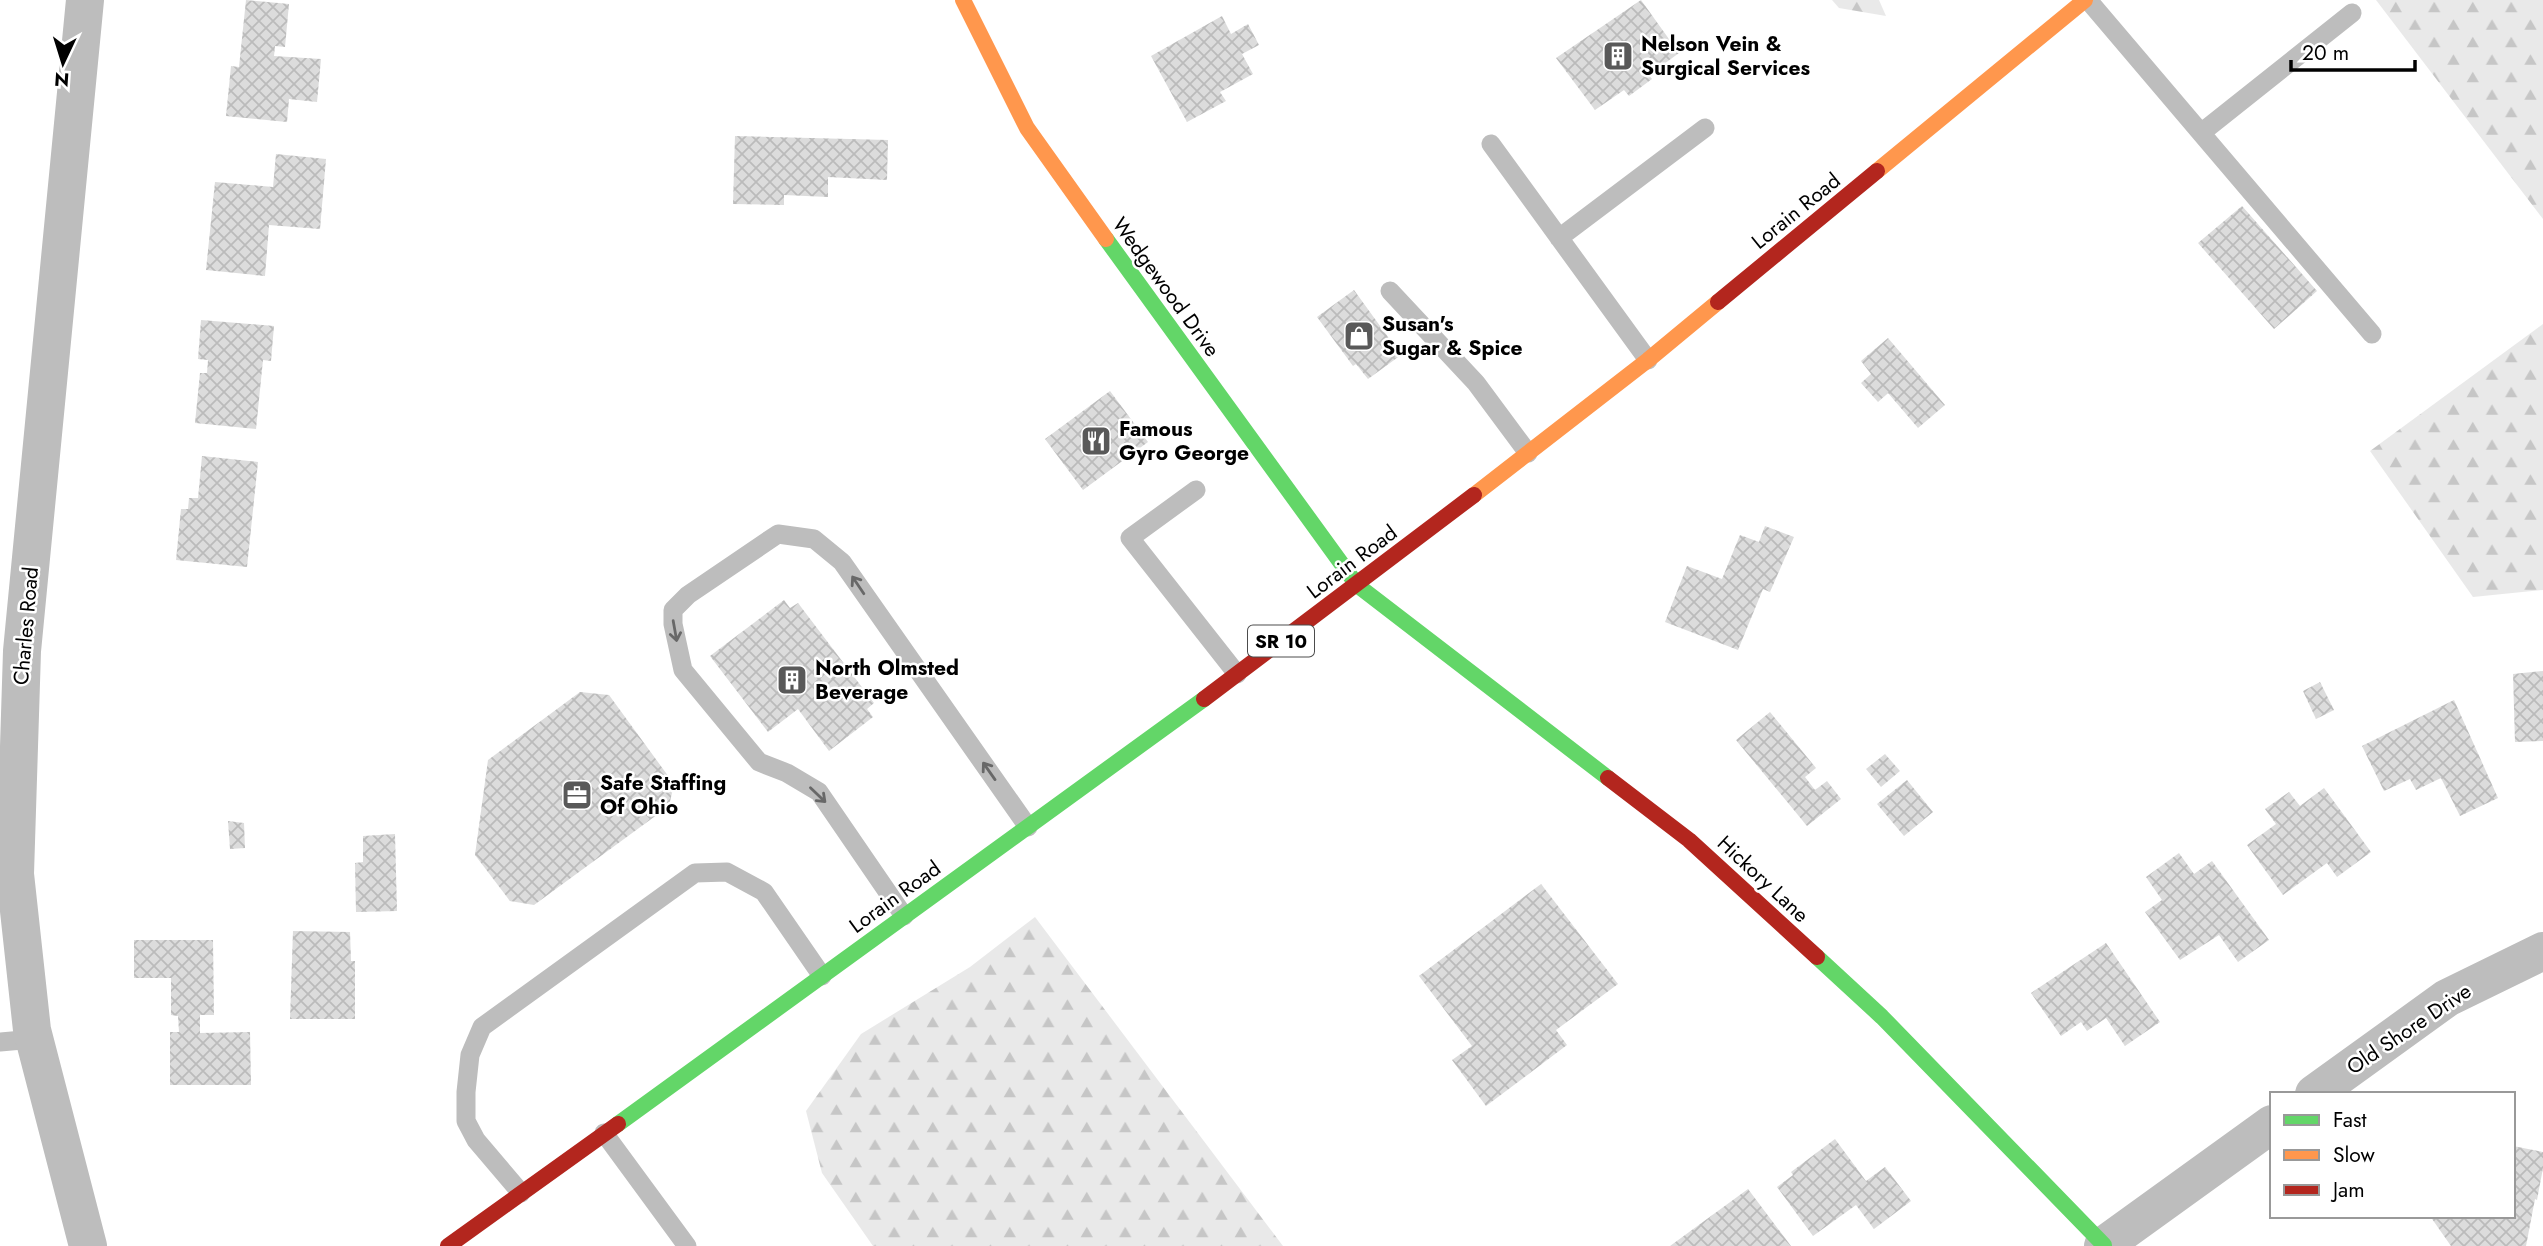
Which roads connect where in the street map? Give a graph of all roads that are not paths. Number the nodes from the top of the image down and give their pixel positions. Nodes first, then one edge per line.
1 (85, 0) edge
2 (963, 0) edge
3 (2087, 0) edge
4 (2351, 13) dead end
5 (1705, 128) dead end
6 (2201, 133) junction
7 (1491, 144) dead end
8 (1559, 238) junction
9 (1390, 291) dead end
10 (2372, 334) dead end
11 (1648, 360) junction
12 (1528, 453) junction
13 (1196, 489) dead end
14 (1357, 585) junction
15 (1237, 674) junction
16 (1028, 827) junction
17 (8, 853) edge
18 (904, 916) junction
19 (2543, 951) edge
20 (822, 976) junction
21 (17, 1041) edge
22 (2318, 1092) edge
23 (2270, 1126) edge
24 (604, 1133) junction
25 (521, 1192) junction
26 (2103, 1245) edge
27 (88, 1246) edge
28 (447, 1246) edge
29 (687, 1246) edge

1 - 17 street, Charles Road
2 - 14 main road, Wedgewood Drive
3 - 6 lane
3 - 11 main road, Lorain Road / SR 10
4 - 6 lane
5 - 8 lane
6 - 10 lane
7 - 8 lane
8 - 11 lane
9 - 12 lane
11 - 12 main road, Lorain Road / SR 10
12 - 14 main road, Lorain Road / SR 10
13 - 15 lane
14 - 15 main road, Lorain Road / SR 10
14 - 26 main road, Hickory Lane
15 - 16 main road, Lorain Road / SR 10
16 - 18 main road, Lorain Road / SR 10
16 -> 18 lane
17 - 21 street, Charles Road
18 - 20 main road, Lorain Road / SR 10
19 - 22 street, Old Shore Drive
20 - 24 main road, Lorain Road / SR 10
20 - 25 lane
21 - 27 street, Charles Road
23 - 26 street
24 - 25 main road, Lorain Road / SR 10
24 - 29 lane
25 - 28 main road, Lorain Road / SR 10

